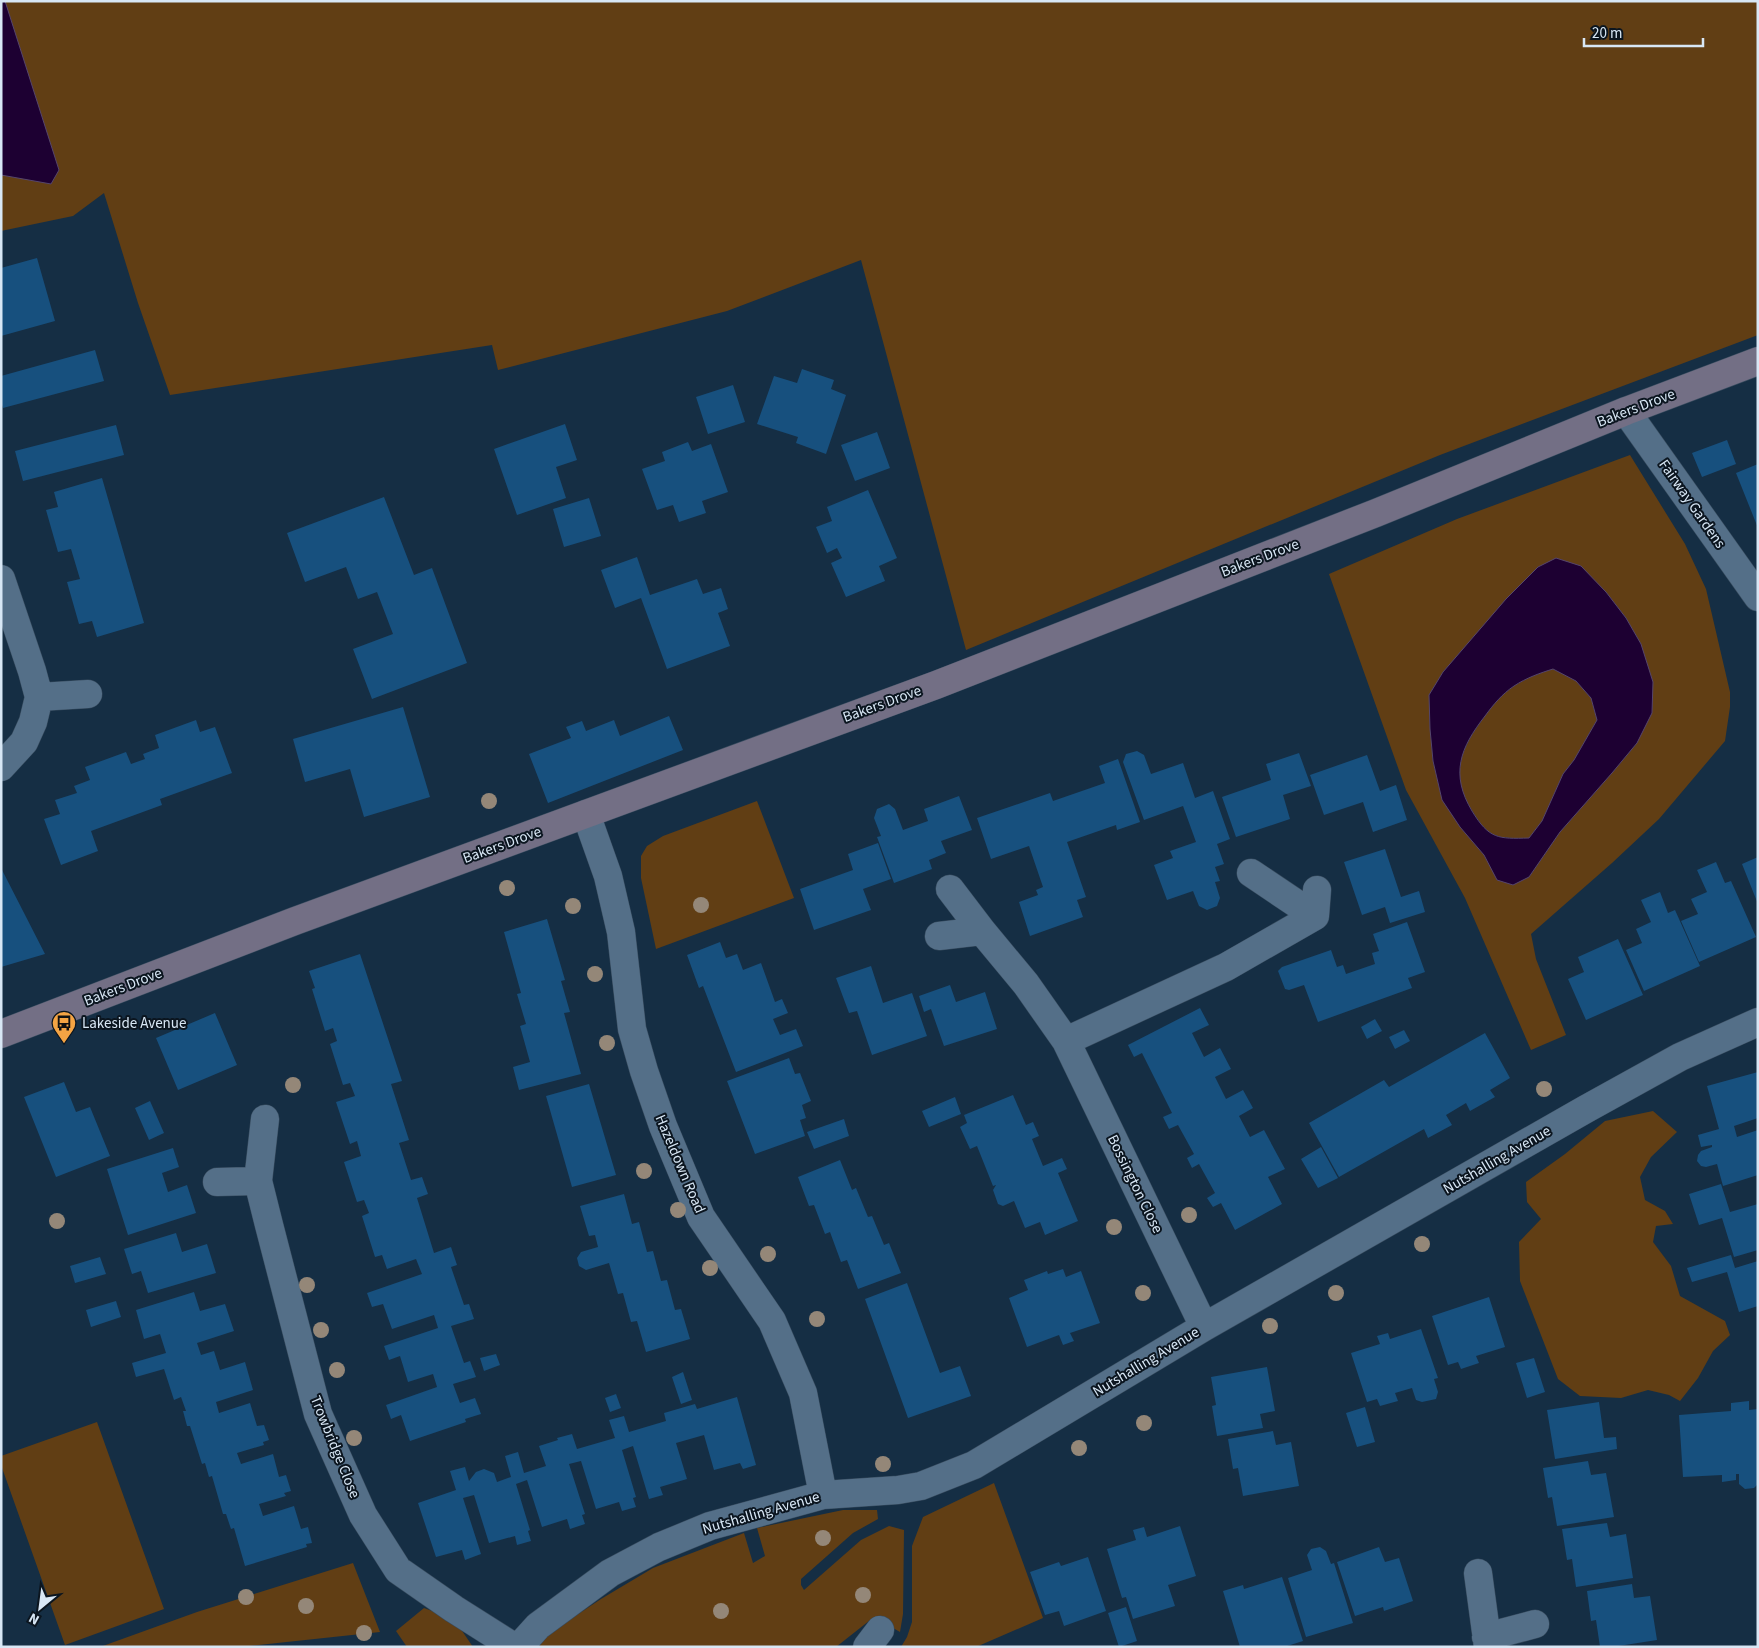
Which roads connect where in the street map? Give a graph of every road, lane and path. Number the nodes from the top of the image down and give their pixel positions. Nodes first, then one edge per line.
1 (1758, 361) edge
2 (1626, 412) junction
3 (1, 578) edge
4 (1758, 597) edge
5 (88, 694) dead end
6 (39, 697) junction
7 (1, 767) edge
8 (586, 814) junction
9 (1251, 873) dead end
10 (950, 889) dead end
11 (982, 931) junction
12 (938, 936) dead end
13 (1758, 1022) edge
14 (1, 1034) edge
15 (1066, 1040) junction
16 (265, 1119) dead end
17 (258, 1181) junction
18 (217, 1182) dead end
19 (1204, 1327) junction
20 (823, 1495) junction
21 (1478, 1573) dead end
22 (1535, 1624) dead end
23 (1487, 1642) edge
24 (514, 1647) edge
25 (519, 1647) edge

1 - 2 street, Bakers Drove
2 - 4 street, Fairway Gardens
2 - 8 street, Bakers Drove
3 - 6 street
5 - 6 street
6 - 7 street
8 - 14 street, Bakers Drove
8 - 20 street, Hazeldown Road
9 - 15 street
10 - 11 street, Bossington Close
11 - 12 street
11 - 15 street, Bossington Close
13 - 19 street, Nutshalling Avenue
15 - 19 street, Bossington Close
16 - 17 street, Trowbridge Close
17 - 18 street
17 - 24 street, Trowbridge Close
19 - 20 street, Nutshalling Avenue
20 - 25 street, Nutshalling Avenue
21 - 23 street
22 - 23 street

